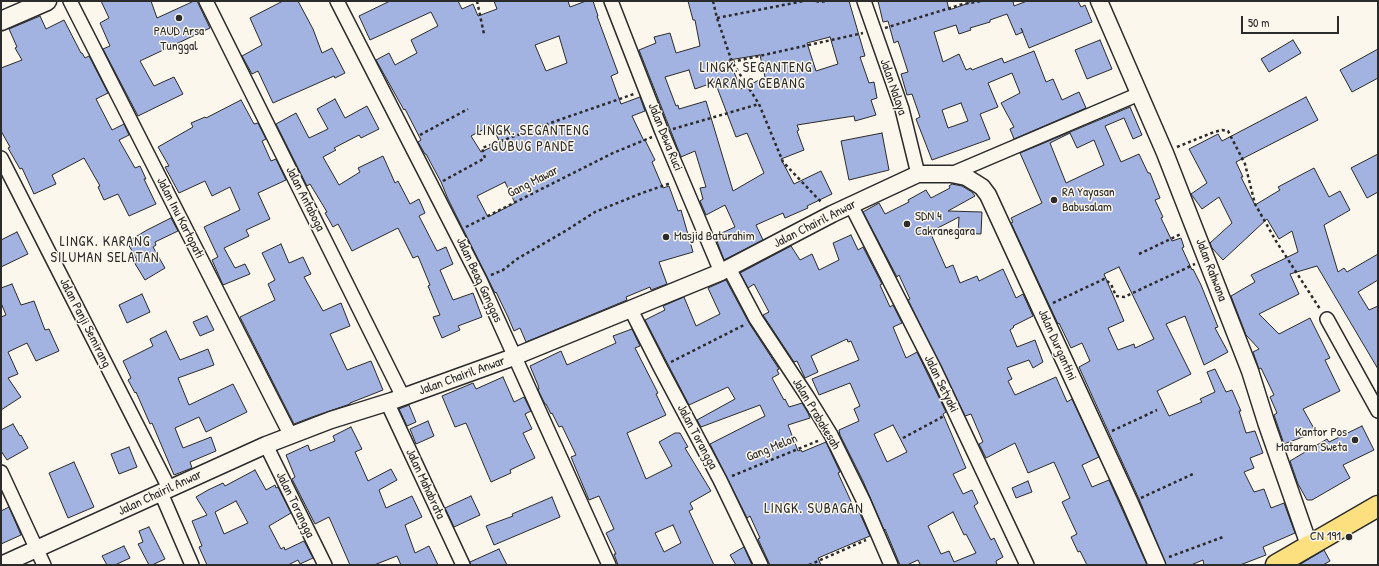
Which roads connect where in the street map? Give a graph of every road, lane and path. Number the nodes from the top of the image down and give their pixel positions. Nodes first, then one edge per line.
1 (47, 1) edge
2 (70, 1) edge
3 (206, 1) edge
4 (337, 1) edge
5 (476, 1) edge
6 (611, 1) edge
7 (713, 1) edge
8 (804, 1) edge
9 (816, 1) edge
10 (826, 1) edge
11 (864, 1) edge
12 (982, 1) edge
13 (1099, 1) edge
14 (717, 18) junction
15 (1, 21) edge
16 (874, 31) junction
17 (484, 34) dead end
18 (732, 62) junction
19 (646, 90) junction
20 (1139, 94) junction
21 (759, 104) junction
22 (468, 109) dead end
23 (662, 132) junction
24 (409, 142) junction
25 (1165, 153) junction
26 (1, 158) edge
27 (918, 174) junction
28 (951, 174) junction
29 (683, 181) junction
30 (432, 187) junction
31 (852, 205) junction
32 (832, 214) junction
33 (1194, 227) junction
34 (456, 232) junction
35 (1139, 254) dead end
36 (1206, 259) junction
37 (725, 270) junction
38 (480, 280) junction
39 (1040, 309) junction
40 (631, 310) junction
41 (756, 319) junction
42 (1327, 319) joint
43 (515, 357) junction
44 (660, 367) junction
45 (403, 397) junction
46 (388, 402) junction
47 (1157, 410) dead end
48 (955, 411) junction
49 (1378, 411) edge
50 (831, 435) junction
51 (291, 436) junction
52 (1099, 437) junction
53 (903, 438) dead end
54 (266, 445) junction
55 (1, 472) edge
56 (1195, 473) dead end
57 (720, 480) junction
58 (165, 490) junction
59 (1130, 503) junction
60 (1378, 506) edge
61 (878, 535) junction
62 (1223, 537) dead end
63 (37, 549) junction
64 (1300, 555) edge
65 (1156, 563) edge
66 (1, 565) edge
67 (44, 565) edge
68 (192, 565) edge
69 (325, 565) edge
70 (462, 565) edge
71 (609, 565) edge
72 (761, 565) edge
73 (809, 565) edge
74 (891, 565) edge
75 (1027, 565) edge
76 (1276, 565) edge

1 - 15 main road
2 - 51 street, Jalan Inu Kartopati
3 - 45 street, Jalan Antaboga
4 - 24 street, Jalan Beaq Ganggas
5 - 17 path
6 - 19 street, Jalan Dewa Ruci
7 - 14 path
8 - 14 path
9 - 10 path
11 - 16 street, Jalan Nalaya
12 - 16 path
13 - 20 street, Jalan Rahwana
14 - 18 path
16 - 18 path
16 - 27 street, Jalan Nalaya
18 - 21 path
19 - 23 street, Jalan Dewa Ruci
19 - 30 path
20 - 25 street, Jalan Rahwana
20 - 28 street
21 - 23 path, Gang Mawar
21 - 32 path
22 - 24 path
23 - 29 street, Jalan Dewa Ruci
23 - 34 path, Gang Mawar
24 - 30 street, Jalan Beaq Ganggas
25 - 33 street, Jalan Rahwana
25 - 42 path
26 - 58 street, Jalan Panji Semirang
27 - 28 street, Jalan Durgantini
27 - 31 street, Jalan Chairil Anwar
28 - 39 street, Jalan Durgantini
29 - 37 street, Jalan Dewa Ruci
29 - 38 path
30 - 34 street, Jalan Beaq Ganggas
31 - 32 street, Jalan Chairil Anwar
31 - 48 street, Jalan Setyaki
32 - 37 street, Jalan Chairil Anwar
33 - 35 path
33 - 36 street, Jalan Rahwana
34 - 38 street, Jalan Beaq Ganggas
36 - 39 path
36 - 64 street, Jalan Rahwana
37 - 40 street, Jalan Chairil Anwar
37 - 41 street, Jalan Prabakesah
38 - 43 street, Jalan Beaq Ganggas
39 - 52 street, Jalan Durgantini
40 - 43 street, Jalan Chairil Anwar
40 - 44 street, Jalan Torangga
41 - 44 path
41 - 50 street, Jalan Prabakesah
42 - 49 street
43 - 45 street, Jalan Chairil Anwar
43 - 71 street, Jalan Beaq Ganggas
44 - 57 street, Jalan Torangga
45 - 46 street, Jalan Chairil Anwar
46 - 51 street, Jalan Chairil Anwar
46 - 70 street, Jalan Mahabrata
47 - 52 path
48 - 53 path
48 - 75 street, Jalan Setyaki
50 - 57 path, Gang Melon
50 - 61 street, Jalan Prabakesah
51 - 54 street, Jalan Chairil Anwar
52 - 59 street, Jalan Durgantini
54 - 58 street, Jalan Chairil Anwar
54 - 69 street, Jalan Torangga
55 - 63 street
56 - 59 path
57 - 72 street, Jalan Torangga
58 - 63 street, Jalan Chairil Anwar
58 - 68 street, Jalan Panji Semirang
59 - 65 street, Jalan Durgantini
60 - 64 main road
61 - 73 path
61 - 74 street, Jalan Prabakesah
62 - 65 path
63 - 66 street, Jalan Chairil Anwar
63 - 67 street
64 - 76 main road

